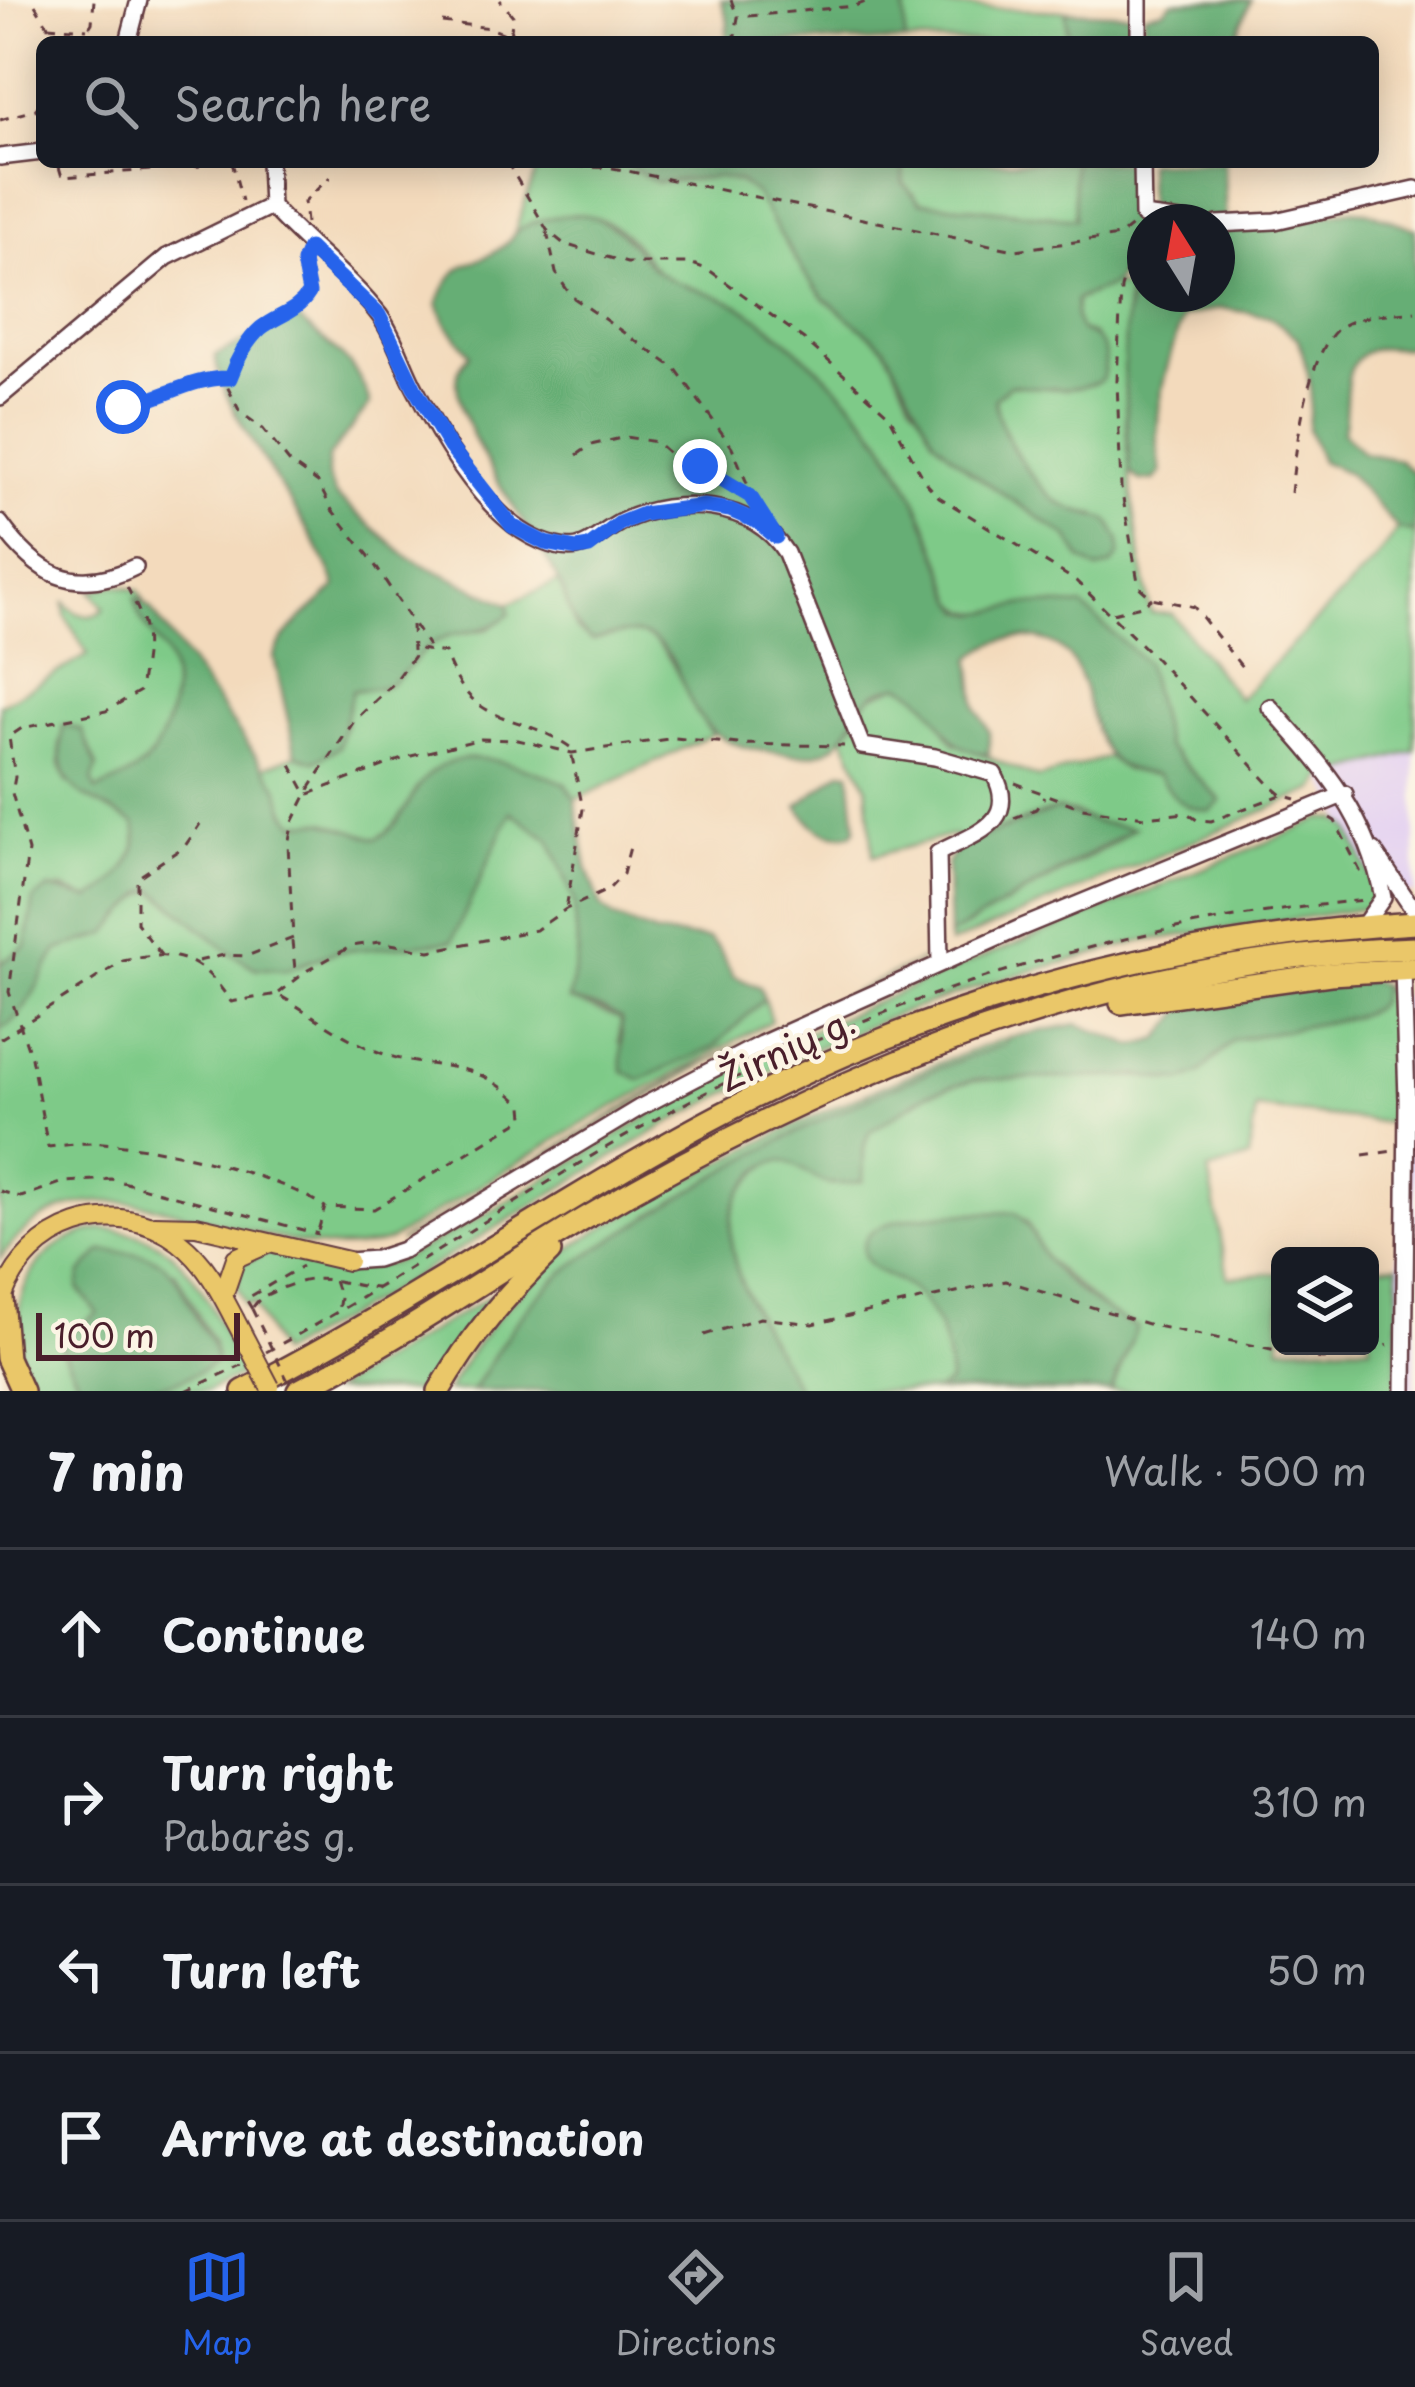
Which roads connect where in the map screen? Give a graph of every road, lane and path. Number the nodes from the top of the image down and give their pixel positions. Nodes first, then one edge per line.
1 (94, 0) edge
2 (140, 0) edge
3 (500, 0) edge
4 (731, 0) edge
5 (871, 0) edge
6 (1139, 0) edge
7 (35, 5) dead end
8 (738, 17) junction
9 (442, 22) dead end
10 (48, 26) junction
11 (89, 28) junction
12 (48, 36) edge
13 (84, 36) edge
14 (130, 36) edge
15 (735, 36) edge
16 (1139, 36) edge
17 (36, 109) edge
18 (0, 120) edge
19 (36, 153) edge
20 (0, 157) edge
21 (59, 168) edge
22 (176, 168) edge
23 (233, 168) edge
24 (269, 168) edge
25 (511, 168) edge
26 (613, 168) edge
27 (1142, 168) edge
28 (164, 169) joint
29 (330, 177) dead end
30 (1415, 190) edge
31 (1143, 204) edge
32 (271, 206) junction
33 (244, 221) junction
34 (1235, 223) edge
35 (547, 230) junction
36 (1127, 230) edge
37 (309, 248) junction
38 (1127, 269) edge
39 (1415, 311) edge
40 (230, 378) junction
41 (0, 397) edge
42 (123, 407) dead end
43 (577, 455) dead end
44 (1291, 493) dead end
45 (750, 496) junction
46 (758, 509) dead end
47 (0, 523) edge
48 (128, 571) joint
49 (1152, 598) junction
50 (1111, 614) junction
51 (412, 624) junction
52 (432, 648) junction
53 (412, 653) junction
54 (1246, 672) dead end
55 (1270, 707) dead end
56 (862, 746) junction
57 (572, 753) junction
58 (291, 766) dead end
59 (994, 774) junction
60 (1345, 794) junction
61 (307, 795) junction
62 (1045, 795) junction
63 (1282, 795) junction
64 (1298, 799) dead end
65 (1324, 802) junction
66 (200, 824) dead end
67 (992, 824) junction
68 (1369, 843) junction
69 (630, 848) dead end
70 (1372, 899) dead end
71 (566, 909) junction
72 (1415, 912) edge
73 (1415, 923) edge
74 (1363, 926) junction
75 (292, 938) junction
76 (1415, 948) edge
77 (161, 956) junction
78 (196, 962) junction
79 (940, 963) junction
80 (1409, 969) edge
81 (297, 980) junction
82 (277, 994) junction
83 (17, 1009) junction
84 (1031, 1014) junction
85 (36, 1018) junction
86 (22, 1026) junction
87 (0, 1039) edge
88 (1407, 1150) junction
89 (1363, 1155) dead end
90 (0, 1191) edge
91 (326, 1207) junction
92 (583, 1220) junction
93 (149, 1225) junction
94 (318, 1234) junction
95 (269, 1244) junction
96 (311, 1253) junction
97 (348, 1261) joint
98 (333, 1279) junction
99 (379, 1288) dead end
100 (223, 1296) junction
101 (1, 1300) edge
102 (338, 1313) dead end
103 (243, 1314) junction
104 (704, 1335) dead end
105 (1405, 1336) junction
106 (22, 1391) edge
107 (243, 1391) edge
108 (272, 1391) edge
109 (296, 1391) edge
110 (439, 1391) edge
111 (1404, 1391) edge

1 - 11 path
2 - 14 street
3 - 9 path
4 - 8 path
5 - 8 path
6 - 16 street
7 - 10 path
8 - 15 path
10 - 11 path
10 - 12 path
11 - 13 path
17 - 18 path
19 - 20 street
21 - 28 path
22 - 28 path
23 - 33 path
24 - 32 street
25 - 35 path
26 - 36 path
27 - 31 street
29 - 37 path
30 - 34 street
32 - 33 street
32 - 37 street
33 - 41 street
35 - 45 path
35 - 50 path
37 - 40 path
37 - 56 street
38 - 49 path
39 - 44 path
40 - 42 path
40 - 51 path
43 - 45 path
45 - 46 path
47 - 48 street
48 - 83 path
49 - 50 path
49 - 54 path
50 - 63 path
51 - 52 path
51 - 53 path
52 - 53 path
52 - 57 path
53 - 61 path
55 - 60 street
56 - 57 path
56 - 59 street
57 - 61 path
57 - 71 path
58 - 61 path
59 - 62 path
59 - 67 street
60 - 65 street
60 - 68 street
61 - 75 path
62 - 63 path
62 - 67 path
63 - 64 path
65 - 70 path
65 - 79 street
66 - 77 path
67 - 79 street
68 - 72 street
68 - 74 street
69 - 71 path
71 - 81 path
73 - 74 highway, Žirnių g.
74 - 107 highway, Žirnių g.
75 - 78 path
75 - 81 path
76 - 84 highway, Žirnių g.
77 - 78 path
77 - 85 path
78 - 82 path
79 - 97 street
80 - 84 highway
80 - 88 street
81 - 82 path
82 - 91 path
83 - 85 path
83 - 86 path
84 - 92 highway, Žirnių g.
85 - 86 path
86 - 87 path
86 - 91 path
88 - 89 path
88 - 105 street
90 - 94 path
91 - 94 path
92 - 109 highway, Žirnių g.
92 - 110 highway
93 - 95 main road
93 - 100 main road
93 - 101 main road
94 - 96 path
95 - 96 main road
95 - 100 main road
96 - 97 main road
96 - 103 path
98 - 99 path
98 - 102 path
98 - 103 path
100 - 103 main road
101 - 106 highway
103 - 108 main road, bridge
103 - 109 path, bridge
104 - 105 path
105 - 111 street

